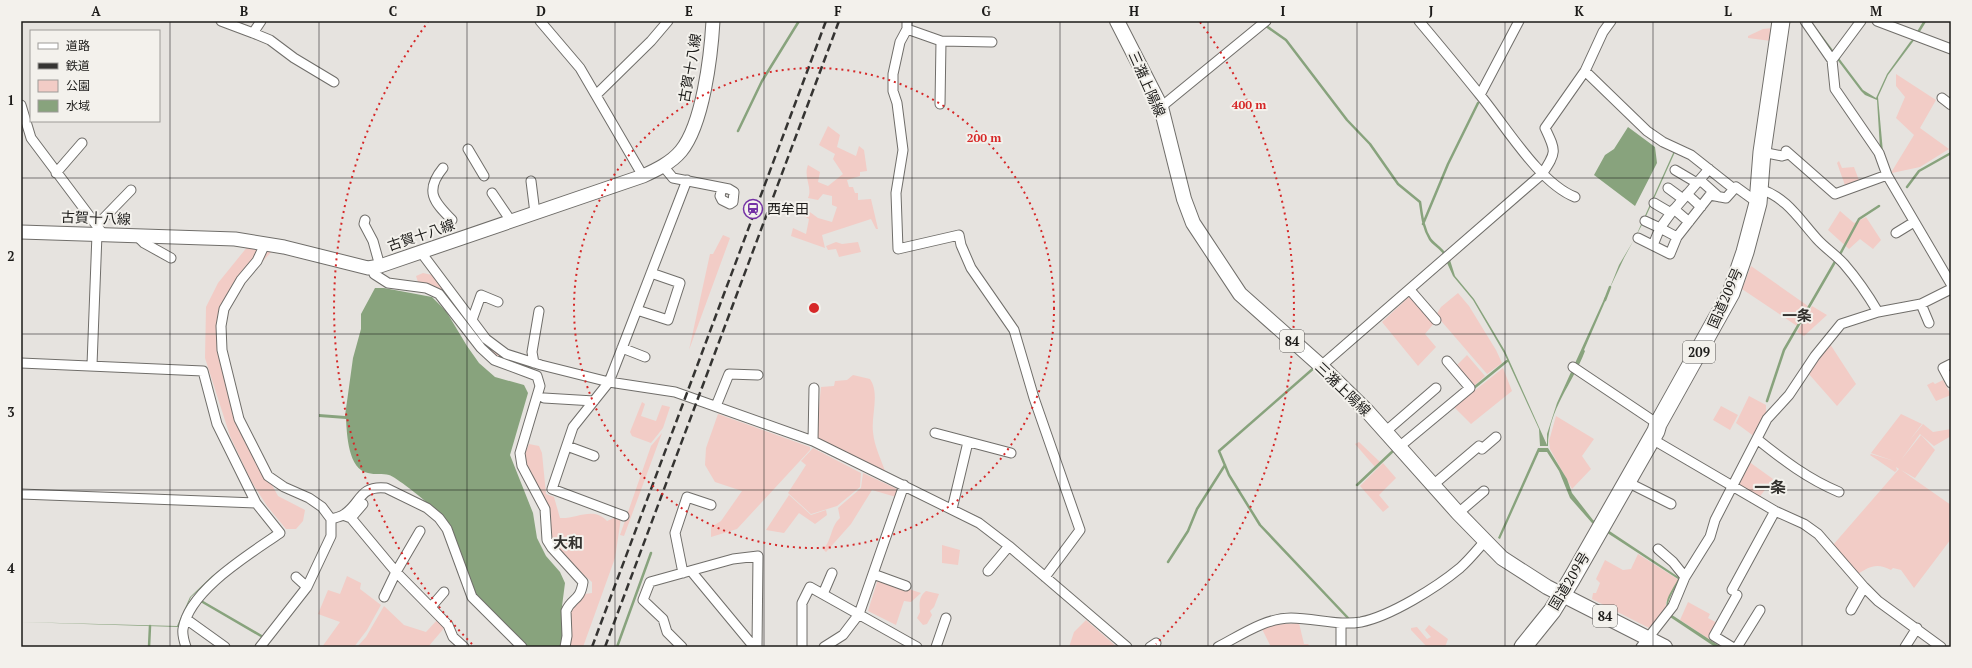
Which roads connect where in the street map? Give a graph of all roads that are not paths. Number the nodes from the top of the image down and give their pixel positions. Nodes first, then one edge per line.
1 (221, 21) edge
2 (261, 21) edge
3 (540, 21) edge
4 (668, 21) edge
5 (713, 21) edge
6 (1117, 21) edge
7 (1419, 21) edge
8 (1519, 21) edge
9 (1611, 21) edge
10 (1781, 21) edge
11 (1805, 21) edge
12 (1861, 21) edge
13 (1878, 21) edge
14 (1263, 22) edge
15 (907, 25) edge
16 (253, 33) junction
17 (941, 41) junction
18 (992, 42) dead end
19 (1951, 48) edge
20 (1832, 60) junction
21 (1586, 71) junction
22 (334, 82) dead end
23 (596, 95) junction
24 (1480, 95) junction
25 (1942, 98) dead end
26 (940, 104) dead end
27 (21, 105) edge
28 (1951, 105) edge
29 (1161, 107) junction
30 (82, 143) dead end
31 (468, 149) dead end
32 (1762, 152) junction
33 (663, 166) junction
34 (443, 168) dead end
35 (1709, 169) junction
36 (1675, 170) dead end
37 (56, 173) junction
38 (1542, 174) junction
39 (1887, 175) junction
40 (484, 176) dead end
41 (643, 176) junction
42 (687, 180) junction
43 (531, 181) dead end
44 (1699, 181) junction
45 (722, 188) dead end
46 (1668, 188) dead end
47 (1734, 189) junction
48 (131, 190) dead end
49 (492, 193) dead end
50 (1759, 196) junction
51 (1575, 197) dead end
52 (1685, 197) junction
53 (1719, 197) junction
54 (1654, 203) dead end
55 (1701, 206) junction
56 (1672, 211) junction
57 (535, 213) junction
58 (365, 220) dead end
59 (452, 220) dead end
60 (511, 221) junction
61 (1645, 221) dead end
62 (1689, 222) junction
63 (1914, 222) junction
64 (1660, 228) junction
65 (99, 231) junction
66 (21, 232) edge
67 (1896, 233) dead end
68 (137, 236) junction
69 (1677, 236) junction
70 (1638, 238) dead end
71 (265, 244) junction
72 (1653, 245) junction
73 (420, 251) junction
74 (171, 258) dead end
75 (377, 270) junction
76 (651, 273) junction
77 (1951, 284) edge
78 (1951, 289) edge
79 (1410, 290) junction
80 (498, 302) dead end
81 (1921, 304) junction
82 (637, 310) junction
83 (539, 311) dead end
84 (1878, 312) junction
85 (472, 320) junction
86 (1436, 320) dead end
87 (1928, 323) dead end
88 (622, 348) junction
89 (645, 357) dead end
90 (1447, 361) dead end
91 (21, 363) edge
92 (534, 363) junction
93 (1951, 364) edge
94 (92, 365) junction
95 (1321, 366) junction
96 (1573, 367) dead end
97 (758, 375) dead end
98 (609, 382) junction
99 (1951, 383) edge
100 (814, 388) dead end
101 (1436, 388) dead end
102 (544, 398) dead end
103 (594, 401) junction
104 (716, 406) junction
105 (1385, 432) junction
106 (1655, 432) junction
107 (935, 433) dead end
108 (1496, 437) dead end
109 (1757, 439) junction
110 (813, 441) junction
111 (968, 442) junction
112 (567, 446) junction
113 (1399, 447) junction
114 (1011, 453) dead end
115 (594, 456) dead end
116 (1433, 485) junction
117 (1634, 485) dead end
118 (904, 486) junction
119 (1733, 486) junction
120 (1484, 491) dead end
121 (1839, 492) dead end
122 (21, 494) edge
123 (256, 503) junction
124 (363, 504) dead end
125 (710, 504) dead end
126 (1671, 504) dead end
127 (952, 509) junction
128 (1463, 509) dead end
129 (1775, 511) junction
130 (347, 516) junction
131 (624, 516) dead end
132 (331, 519) junction
133 (420, 531) dead end
134 (1485, 541) junction
135 (1009, 546) junction
136 (1658, 549) dead end
137 (988, 571) dead end
138 (396, 572) junction
139 (687, 572) junction
140 (832, 573) dead end
141 (873, 574) junction
142 (296, 577) dead end
143 (1045, 577) junction
144 (1685, 577) junction
145 (906, 586) dead end
146 (307, 587) junction
147 (1864, 587) junction
148 (444, 592) dead end
149 (823, 594) junction
150 (1561, 594) junction
151 (384, 596) dead end
152 (431, 607) junction
153 (1760, 610) dead end
154 (1851, 610) dead end
155 (860, 614) junction
156 (946, 618) dead end
157 (186, 619) junction
158 (1341, 623) junction
159 (1917, 628) junction
160 (1645, 642) edge
161 (186, 647) edge
162 (225, 647) edge
163 (260, 647) edge
164 (464, 647) edge
165 (522, 647) edge
166 (565, 647) edge
167 (682, 647) edge
168 (755, 647) edge
169 (802, 647) edge
170 (824, 647) edge
171 (917, 647) edge
172 (936, 647) edge
173 (1127, 647) edge
174 (1218, 647) edge
175 (1341, 647) edge
176 (1523, 647) edge
177 (1665, 647) edge
178 (1732, 647) edge
179 (1737, 647) edge
180 (1904, 647) edge
181 (1941, 647) edge

1 - 16 street
2 - 16 street
3 - 23 street
4 - 23 street
5 - 33 main road, 古賀十八線
6 - 29 main road, 三潴上陽線 / 84
7 - 24 street
8 - 24 street
9 - 21 street
10 - 32 highway, 国道209号 / 209
11 - 20 street
12 - 20 street
13 - 19 street
14 - 29 street
15 - 17 street
15 - 143 street
16 - 22 street
17 - 18 street
17 - 26 street
20 - 39 street
21 - 35 street
21 - 38 street
23 - 41 street
24 - 38 street
25 - 28 street
27 - 37 street
29 - 95 main road, 三潴上陽線 / 84
30 - 37 street
31 - 40 street
32 - 39 street
32 - 50 highway, 国道209号 / 209
33 - 41 main road, 古賀十八線
33 - 42 street
34 - 59 street
35 - 44 street
35 - 47 street
36 - 44 street
37 - 65 street
38 - 51 street
38 - 79 street
39 - 63 street
41 - 57 main road, 古賀十八線
42 - 45 street
42 - 76 street
43 - 57 street
44 - 52 street
44 - 53 street
46 - 52 street
47 - 50 street
47 - 53 street
48 - 65 street
49 - 60 street
50 - 84 street
50 - 106 highway, 国道209号 / 209
52 - 55 street
52 - 56 street
53 - 55 street
54 - 56 street
55 - 62 street
56 - 62 street
56 - 64 street
57 - 60 main road, 古賀十八線
58 - 75 street
60 - 73 main road, 古賀十八線
61 - 64 street
62 - 69 street
63 - 67 street
63 - 77 street
64 - 69 street
64 - 72 street
65 - 66 main road, 古賀十八線
65 - 68 main road, 古賀十八線
65 - 94 street
68 - 71 main road, 古賀十八線
68 - 74 street
69 - 72 street
70 - 72 street
71 - 75 main road, 古賀十八線
71 - 132 street
73 - 75 main road, 古賀十八線
73 - 85 street
75 - 166 street
76 - 82 street
76 - 82 street
78 - 81 street
79 - 86 street
79 - 95 street
80 - 85 street
81 - 84 street
81 - 87 street
82 - 88 street
83 - 92 street
84 - 109 street
85 - 92 street
88 - 89 street
88 - 98 street
90 - 113 street
91 - 94 street
92 - 98 street
93 - 99 street
94 - 123 street
95 - 105 main road, 三潴上陽線 / 84
96 - 106 street
97 - 104 street
98 - 103 street
98 - 104 street
100 - 110 street
101 - 105 street
102 - 103 street
103 - 112 street
104 - 110 street
105 - 113 main road, 三潴上陽線 / 84
106 - 119 street
106 - 150 highway, 国道209号 / 209
107 - 111 street
108 - 116 street
109 - 119 street
109 - 121 street
110 - 118 street
111 - 114 street
111 - 127 street
112 - 115 street
112 - 131 street
113 - 116 main road, 三潴上陽線 / 84
116 - 134 main road, 三潴上陽線 / 84
117 - 126 street
118 - 127 street
118 - 141 street
119 - 129 street
119 - 144 street
120 - 128 street
122 - 123 street
123 - 157 street
124 - 130 street
125 - 139 street
127 - 135 street
129 - 147 street
129 - 178 street
130 - 132 street
130 - 138 street
130 - 165 street
132 - 146 street
133 - 138 street
134 - 150 main road, 三潴上陽線 / 84
134 - 158 street
135 - 137 street
135 - 143 street
136 - 144 street
138 - 151 street
138 - 152 street
139 - 167 street
139 - 168 street
139 - 168 street
140 - 149 street
141 - 145 street
141 - 155 street
142 - 146 street
143 - 173 street
144 - 160 street
146 - 163 street
147 - 154 street
147 - 159 street
148 - 152 street
149 - 155 street
149 - 169 street
150 - 160 main road, 三潴上陽線 / 84
150 - 176 highway, 国道209号 / 209
152 - 164 street
153 - 179 street
155 - 170 street
155 - 171 street
156 - 172 street
157 - 161 street
157 - 162 street
158 - 174 street
158 - 175 street
159 - 180 street
159 - 181 street
160 - 177 main road, 三潴上陽線 / 84

